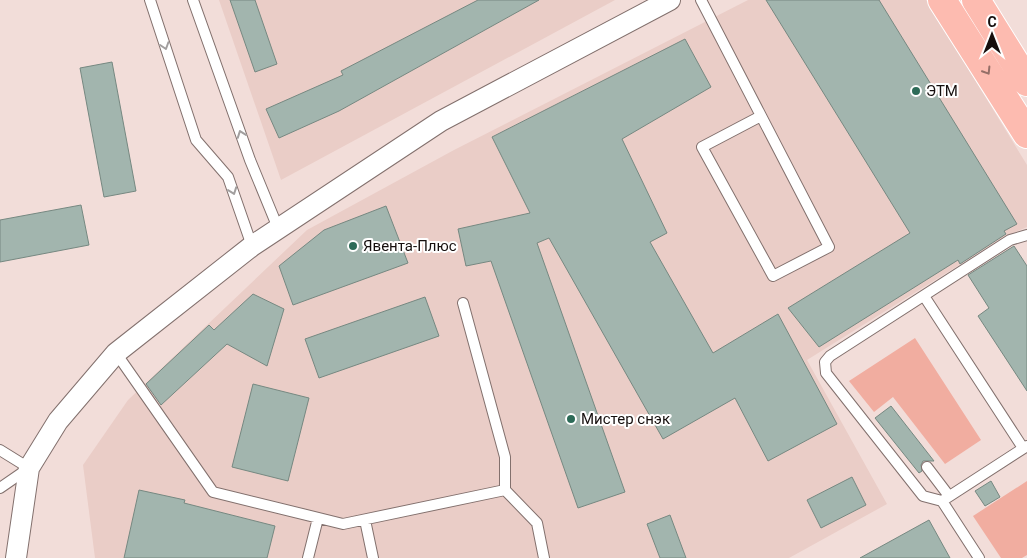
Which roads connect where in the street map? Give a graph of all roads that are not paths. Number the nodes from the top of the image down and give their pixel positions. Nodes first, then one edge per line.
1 (150, 0) edge
2 (193, 0) edge
3 (670, 0) edge
4 (701, 0) edge
5 (942, 0) edge
6 (976, 0) edge
7 (1027, 82) edge
8 (761, 116) junction
9 (1027, 134) edge
10 (278, 228) junction
11 (1027, 235) edge
12 (252, 246) junction
13 (924, 296) junction
14 (463, 303) dead end
15 (116, 353) junction
16 (1025, 447) edge
17 (0, 450) edge
18 (927, 467) dead end
19 (29, 468) junction
20 (0, 488) edge
21 (505, 490) junction
22 (945, 498) junction
23 (318, 518) junction
24 (365, 520) junction
25 (16, 558) edge
26 (308, 558) edge
27 (373, 558) edge
28 (544, 558) edge
29 (979, 558) edge

1 -> 12 lane
10 -> 2 lane
3 - 10 street
4 - 8 lane
5 -> 9 main road
6 - 7 main road
8 - 8 lane
10 - 12 street
11 - 13 lane
12 - 15 street
13 - 16 lane
13 - 22 lane
14 - 21 lane
15 - 19 street
15 - 23 lane
16 - 22 lane
17 - 19 lane
18 - 22 lane
19 - 20 lane
19 - 25 street
21 - 24 lane
21 - 28 lane
22 - 29 lane
23 - 24 lane
23 - 26 lane
24 - 27 lane

